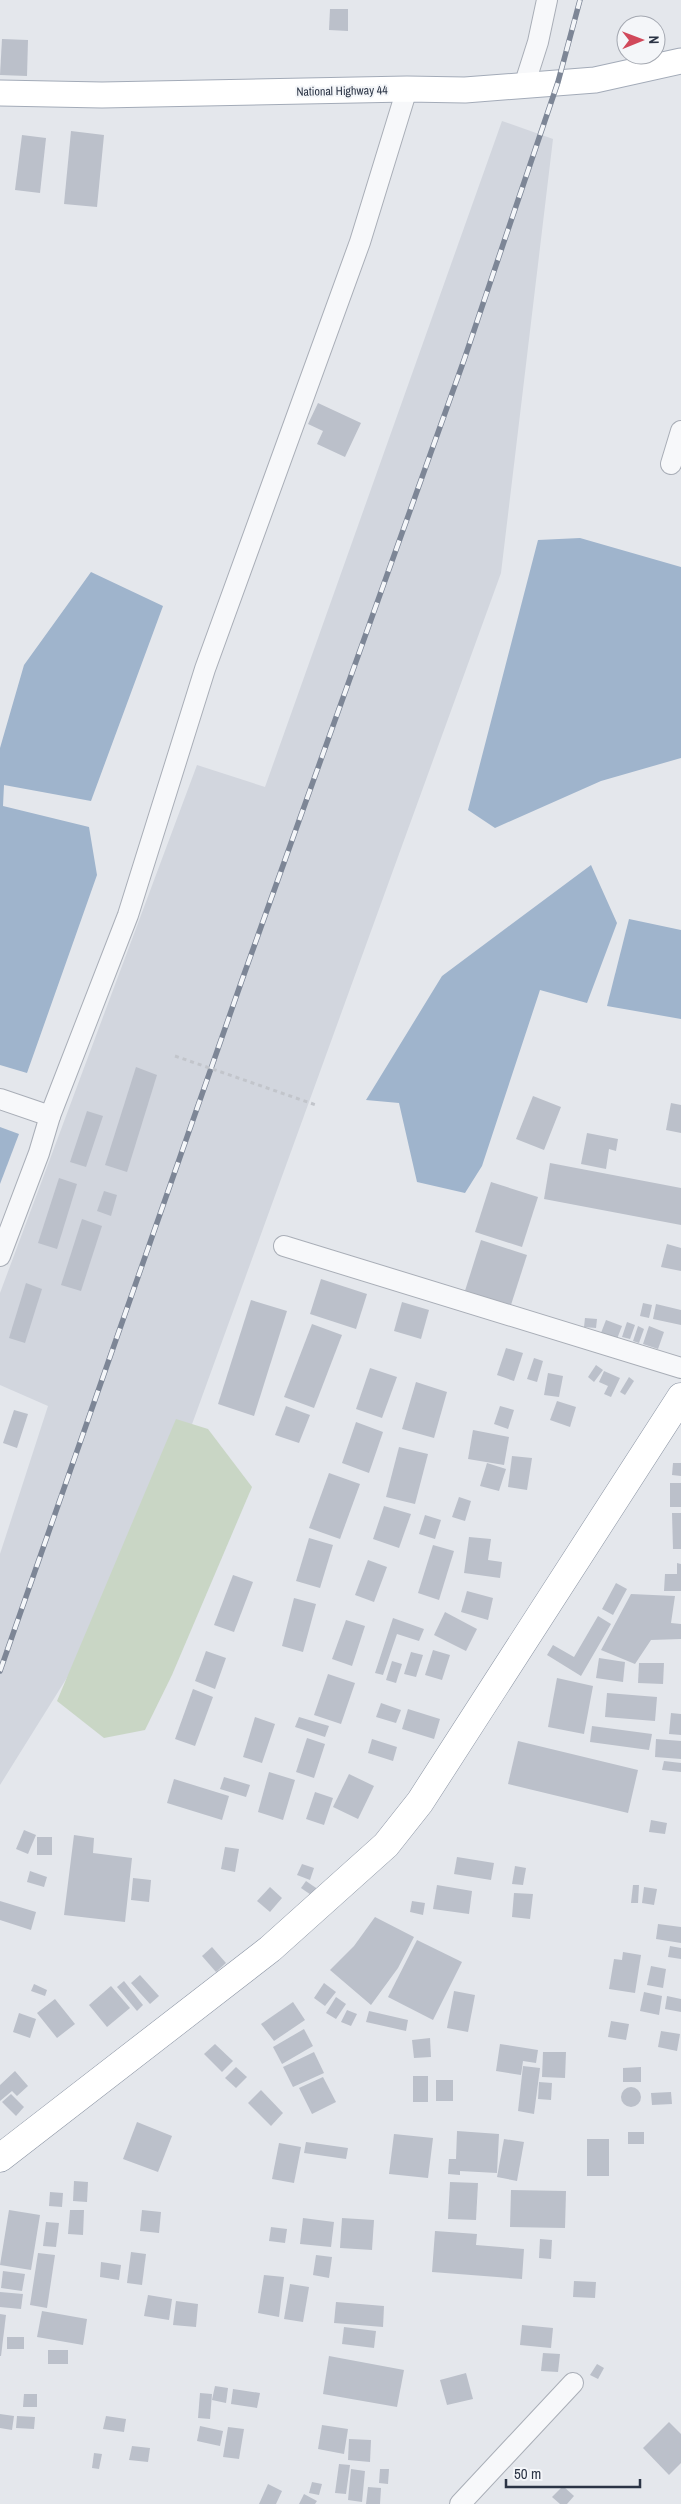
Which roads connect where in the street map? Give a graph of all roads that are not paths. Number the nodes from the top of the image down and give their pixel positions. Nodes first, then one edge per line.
1 (547, 0) edge
2 (681, 61) edge
3 (524, 86) junction
4 (407, 89) junction
5 (0, 93) edge
6 (681, 431) edge
7 (671, 464) dead end
8 (0, 1099) edge
9 (50, 1116) junction
10 (284, 1246) dead end
11 (0, 1256) edge
12 (681, 1368) edge
13 (681, 1397) edge
14 (0, 2158) edge
15 (573, 2383) dead end
16 (460, 2504) edge

1 - 3 street
2 - 3 main road, National Highway 44
3 - 4 main road, National Highway 44
4 - 5 main road, National Highway 44
4 - 9 street
6 - 7 street
8 - 9 street
9 - 11 street
10 - 12 street
13 - 14 highway
15 - 16 street

